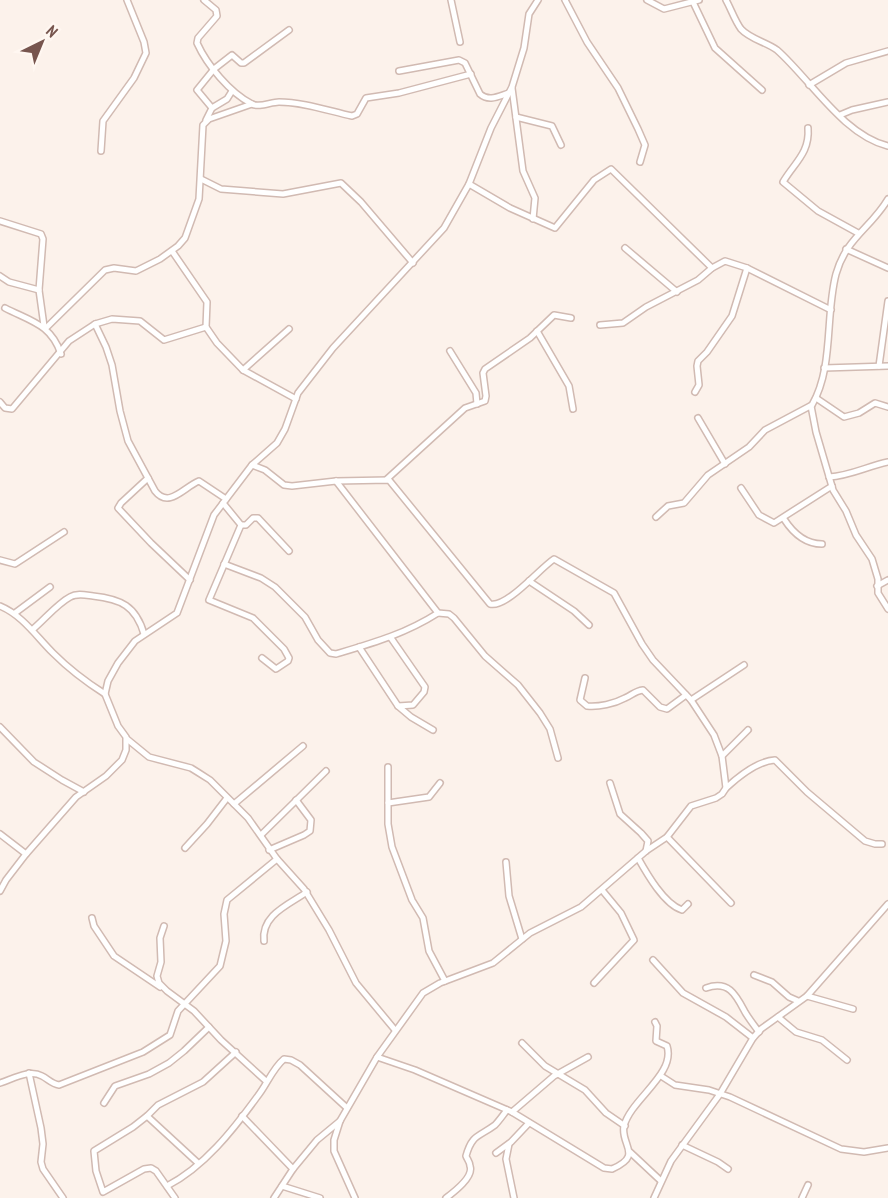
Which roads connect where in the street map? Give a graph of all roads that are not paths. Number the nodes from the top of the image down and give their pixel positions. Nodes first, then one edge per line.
1 (127, 0) edge
2 (204, 0) edge
3 (451, 0) edge
4 (538, 0) edge
5 (565, 0) edge
6 (647, 0) edge
7 (726, 0) edge
8 (696, 1) edge
9 (677, 3) edge
10 (289, 30) dead end
11 (460, 42) dead end
12 (888, 51) edge
13 (214, 69) junction
14 (399, 71) dead end
15 (471, 74) junction
16 (808, 85) junction
17 (510, 90) junction
18 (762, 90) dead end
19 (232, 92) junction
20 (888, 102) edge
21 (252, 104) junction
22 (212, 108) junction
23 (840, 115) junction
24 (516, 117) junction
25 (205, 122) junction
26 (808, 128) dead end
27 (561, 145) dead end
28 (888, 146) edge
29 (101, 151) dead end
30 (640, 162) dead end
31 (201, 179) junction
32 (469, 184) junction
33 (888, 199) edge
34 (533, 219) junction
35 (0, 221) edge
36 (858, 233) junction
37 (625, 248) dead end
38 (846, 249) junction
39 (172, 251) junction
40 (413, 263) junction
41 (712, 268) junction
42 (747, 268) junction
43 (888, 268) edge
44 (0, 276) edge
45 (39, 290) junction
46 (677, 292) junction
47 (888, 301) edge
48 (5, 308) dead end
49 (831, 310) junction
50 (571, 318) dead end
51 (95, 324) junction
52 (600, 325) dead end
53 (45, 327) junction
54 (206, 327) junction
55 (289, 329) dead end
56 (537, 331) junction
57 (450, 351) dead end
58 (61, 354) junction
59 (879, 366) junction
60 (888, 366) edge
61 (824, 368) junction
62 (243, 370) junction
63 (695, 392) dead end
64 (816, 398) junction
65 (296, 399) junction
66 (0, 402) edge
67 (477, 404) junction
68 (812, 406) junction
69 (888, 406) edge
70 (573, 409) dead end
71 (698, 418) dead end
72 (888, 462) edge
73 (725, 464) junction
74 (252, 465) junction
75 (829, 477) junction
76 (148, 478) junction
77 (387, 479) junction
78 (336, 481) junction
79 (832, 486) junction
80 (741, 488) dead end
81 (224, 501) junction
82 (656, 517) dead end
83 (784, 519) junction
84 (241, 525) junction
85 (64, 532) dead end
86 (822, 544) dead end
87 (289, 551) dead end
88 (0, 560) edge
89 (224, 564) junction
90 (190, 580) junction
91 (888, 580) edge
92 (529, 581) junction
93 (877, 586) junction
94 (50, 587) dead end
95 (0, 606) edge
96 (888, 609) edge
97 (15, 613) junction
98 (438, 613) junction
99 (589, 625) dead end
100 (32, 630) junction
101 (144, 634) junction
102 (391, 638) junction
103 (359, 647) junction
104 (262, 658) dead end
105 (744, 665) dead end
106 (585, 678) dead end
107 (105, 694) junction
108 (688, 697) junction
109 (398, 706) junction
110 (0, 728) edge
111 (433, 730) dead end
112 (748, 730) dead end
113 (126, 737) junction
114 (303, 746) dead end
115 (722, 756) junction
116 (558, 758) dead end
117 (388, 767) dead end
118 (326, 771) dead end
119 (440, 783) dead end
120 (610, 783) dead end
121 (726, 788) junction
122 (84, 792) junction
123 (227, 798) junction
124 (296, 800) junction
125 (388, 802) junction
126 (234, 804) junction
127 (0, 834) edge
128 (261, 835) junction
129 (667, 837) junction
130 (882, 844) dead end
131 (185, 848) dead end
132 (269, 849) junction
133 (646, 851) junction
134 (26, 854) junction
135 (638, 858) junction
136 (277, 859) junction
137 (506, 862) dead end
138 (602, 890) junction
139 (0, 891) edge
140 (307, 892) junction
141 (731, 903) dead end
142 (688, 904) dead end
143 (888, 906) edge
144 (92, 918) dead end
145 (164, 926) dead end
146 (522, 939) junction
147 (264, 940) dead end
148 (653, 960) dead end
149 (754, 975) dead end
150 (445, 981) junction
151 (594, 983) dead end
152 (706, 988) dead end
153 (166, 991) junction
154 (807, 996) junction
155 (798, 1001) junction
156 (184, 1003) junction
157 (853, 1009) dead end
158 (778, 1017) junction
159 (655, 1022) dead end
160 (209, 1027) junction
161 (395, 1030) junction
162 (759, 1032) junction
163 (753, 1038) junction
164 (522, 1043) dead end
165 (236, 1052) junction
166 (377, 1057) junction
167 (588, 1057) dead end
168 (847, 1060) dead end
169 (29, 1073) junction
170 (557, 1073) junction
171 (661, 1076) junction
172 (266, 1081) junction
173 (0, 1083) edge
174 (720, 1094) junction
175 (104, 1103) dead end
176 (347, 1108) junction
177 (510, 1111) junction
178 (147, 1116) junction
179 (242, 1116) junction
180 (340, 1121) junction
181 (529, 1123) junction
182 (625, 1126) junction
183 (509, 1144) junction
184 (682, 1145) junction
185 (888, 1148) edge
186 (630, 1152) junction
187 (496, 1153) dead end
188 (198, 1163) junction
189 (293, 1168) junction
190 (728, 1169) dead end
191 (661, 1181) junction
192 (807, 1185) dead end
193 (167, 1186) junction
194 (282, 1186) junction
195 (104, 1195) edge
196 (63, 1198) edge
197 (175, 1198) edge
198 (274, 1198) edge
199 (320, 1198) edge
200 (355, 1198) edge
201 (446, 1198) edge
202 (514, 1198) edge
203 (654, 1198) edge
204 (802, 1198) edge

1 - 29 street
2 - 13 street
3 - 11 street
4 - 17 street
5 - 30 street
6 - 9 street
7 - 16 street
8 - 9 street
8 - 18 street
10 - 13 street
12 - 16 street
13 - 19 street
13 - 22 street
14 - 15 street
15 - 17 street
15 - 21 street
16 - 23 street
17 - 24 street
17 - 32 street
19 - 21 street
19 - 22 street
20 - 23 street
21 - 25 street
22 - 25 street
23 - 28 street
24 - 27 street
24 - 34 street
25 - 31 street
26 - 36 street
31 - 39 street
31 - 40 street
32 - 34 street
32 - 40 street
33 - 36 street
34 - 41 street
35 - 45 street
36 - 38 street
37 - 46 street
38 - 43 street
38 - 49 street
39 - 53 street
39 - 54 street
40 - 65 street
41 - 42 street
41 - 46 street
42 - 49 street
42 - 63 street
44 - 45 street
45 - 53 street
46 - 52 street
47 - 59 street
48 - 53 street
49 - 61 street
50 - 56 street
51 - 54 street
51 - 58 street
51 - 76 street
53 - 58 street
54 - 62 street
55 - 62 street
56 - 67 street
56 - 70 street
57 - 67 street
58 - 66 street
59 - 60 street
59 - 61 street
61 - 64 street
62 - 65 street
64 - 68 street
64 - 69 street
65 - 74 street
67 - 77 street
68 - 73 street
68 - 75 street
71 - 73 street
72 - 75 street
73 - 82 street
74 - 78 street
74 - 81 street
75 - 79 street
76 - 81 street
76 - 90 street
77 - 78 street
77 - 92 street
78 - 98 street
79 - 83 street
79 - 93 street
80 - 83 street
81 - 84 street
81 - 90 street
83 - 86 street
84 - 87 street
84 - 89 street
85 - 88 street
89 - 103 street
89 - 104 street
90 - 101 street
91 - 93 street
92 - 99 street
92 - 108 street
93 - 96 street
94 - 97 street
95 - 97 street
97 - 100 street
98 - 102 street
98 - 116 street
100 - 101 street
100 - 107 street
101 - 107 street
102 - 103 street
102 - 109 street
103 - 109 street
105 - 108 street
106 - 108 street
107 - 113 street
108 - 115 street
109 - 111 street
110 - 122 street
112 - 115 street
113 - 122 street
113 - 123 street
114 - 126 street
115 - 121 street
117 - 125 street
118 - 124 street
119 - 125 street
120 - 133 street
121 - 129 street
121 - 130 street
122 - 134 street
123 - 126 street
123 - 131 street
124 - 128 street
124 - 132 street
125 - 150 street
126 - 128 street
127 - 134 street
128 - 132 street
129 - 133 street
129 - 141 street
132 - 136 street
133 - 135 street
134 - 139 street
135 - 138 street
135 - 142 street
136 - 140 street
136 - 156 street
137 - 146 street
138 - 146 street
138 - 151 street
140 - 147 street
140 - 161 street
143 - 154 street
144 - 153 street
145 - 153 street
146 - 150 street
148 - 163 street
149 - 155 street
150 - 161 street
152 - 162 street
153 - 156 street
154 - 155 street
154 - 157 street
155 - 158 street
156 - 160 street
156 - 169 street
158 - 162 street
158 - 168 street
159 - 171 street
160 - 165 street
160 - 175 street
161 - 166 street
162 - 163 street
163 - 174 street
164 - 170 street
165 - 172 street
165 - 178 street
166 - 176 street
166 - 177 street
167 - 170 street
169 - 173 street
169 - 196 street
170 - 177 street
170 - 182 street
171 - 174 street
171 - 182 street
172 - 176 street
172 - 179 street
174 - 184 street
174 - 185 street
176 - 180 street
177 - 181 street
177 - 201 street
178 - 188 street
178 - 195 street
179 - 188 street
179 - 189 street
180 - 189 street
180 - 200 street
181 - 183 street
181 - 186 street
182 - 186 street
183 - 187 street
183 - 202 street
184 - 190 street
184 - 191 street
186 - 191 street
188 - 193 street
189 - 194 street
191 - 203 street
192 - 204 street
193 - 195 street
193 - 197 street
194 - 198 street
194 - 199 street

